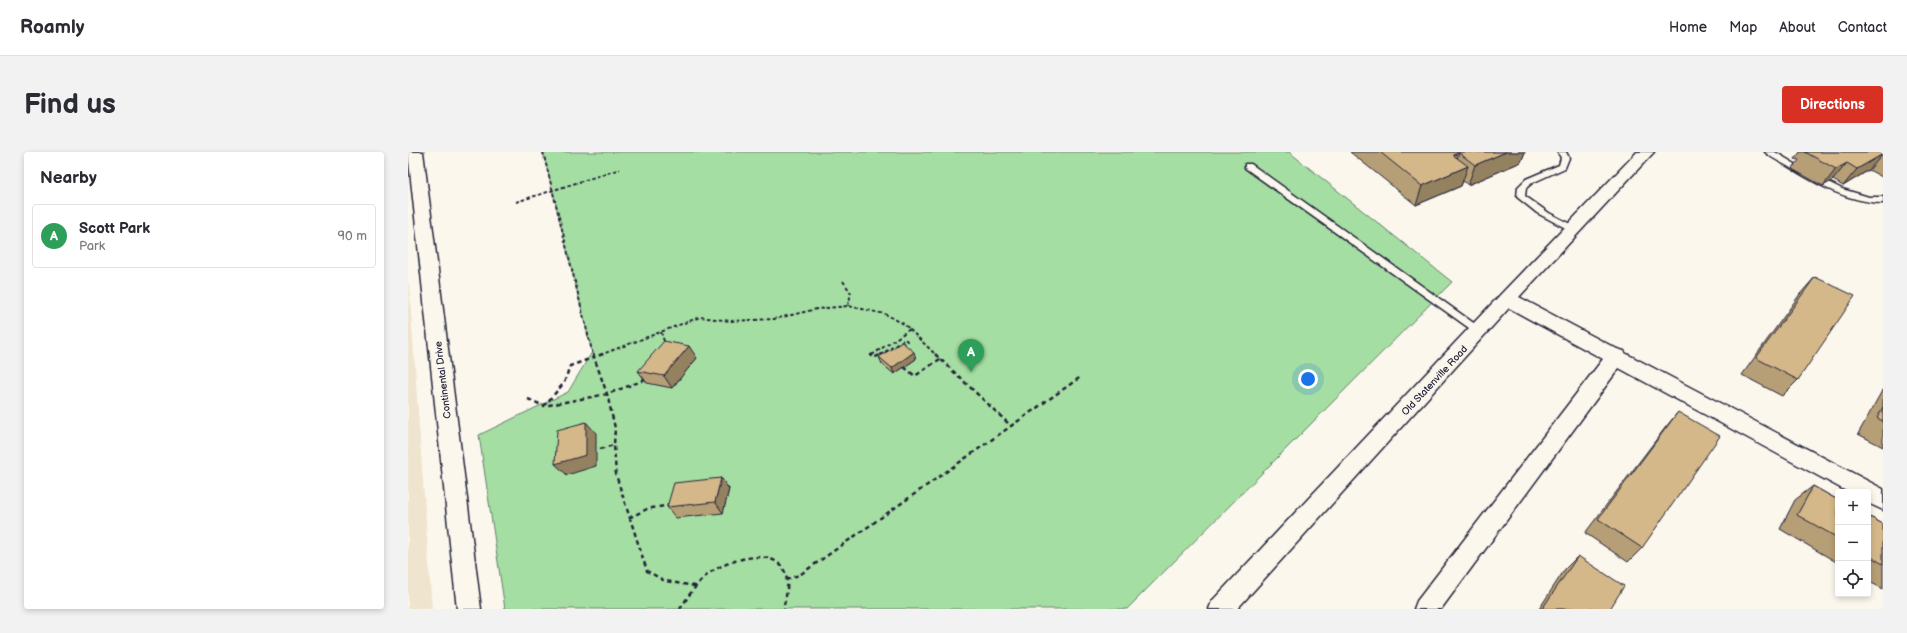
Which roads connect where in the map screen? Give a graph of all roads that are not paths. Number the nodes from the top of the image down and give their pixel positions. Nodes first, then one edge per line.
1 (415, 152) edge
2 (1562, 152) edge
3 (1646, 152) edge
4 (1769, 152) edge
5 (1248, 166) dead end
6 (1883, 200) edge
7 (1573, 229) junction
8 (1508, 299) junction
9 (1479, 331) junction
10 (1617, 356) junction
11 (1883, 500) edge
12 (469, 609) edge
13 (1221, 609) edge
14 (1426, 609) edge

1 - 12 street, Continental Drive
2 - 7 lane
3 - 7 street, Old Statenville Road
4 - 6 lane
5 - 9 lane
7 - 8 street, Old Statenville Road
8 - 9 street, Old Statenville Road
8 - 10 street
9 - 13 street, Old Statenville Road
10 - 11 street
10 - 14 street

